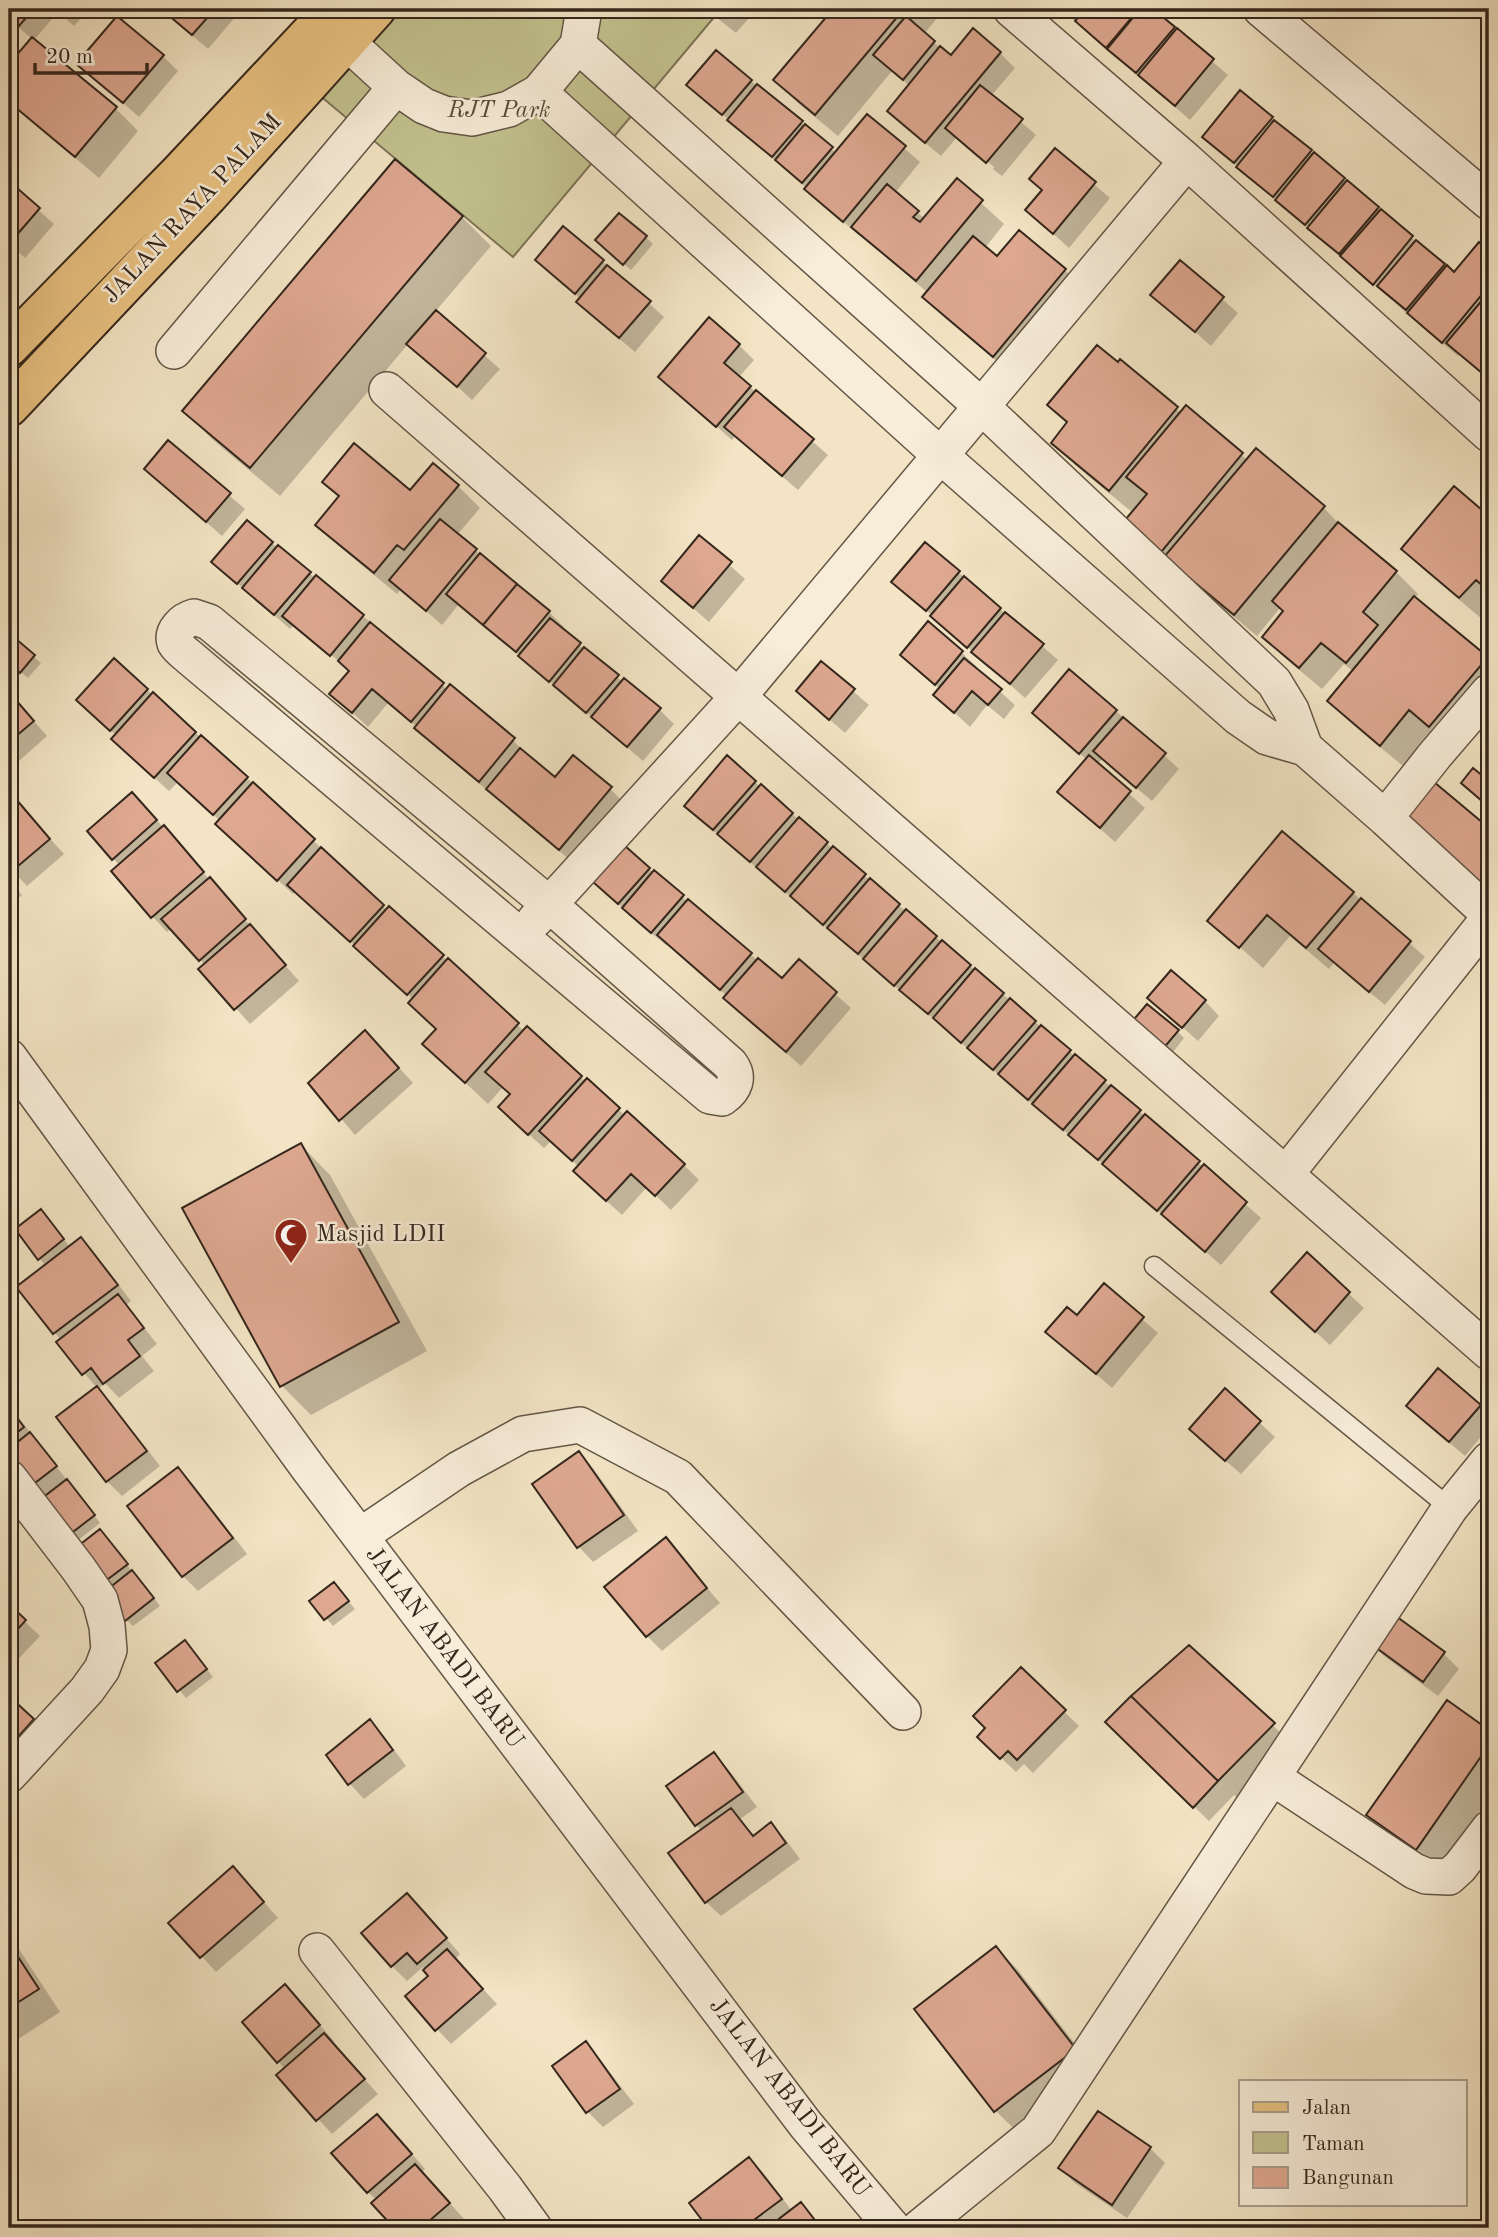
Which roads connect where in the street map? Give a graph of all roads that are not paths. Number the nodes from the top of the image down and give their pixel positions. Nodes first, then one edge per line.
1 (376, 9) edge
2 (584, 9) edge
3 (1011, 9) edge
4 (1261, 9) edge
5 (328, 20) edge
6 (578, 45) junction
7 (396, 87) junction
8 (539, 92) junction
9 (1187, 161) junction
10 (1489, 202) edge
11 (9, 346) edge
12 (174, 351) dead end
13 (387, 390) dead end
14 (981, 406) junction
15 (9, 407) edge
16 (1489, 434) edge
17 (941, 456) junction
18 (1489, 692) edge
19 (738, 697) junction
20 (1305, 748) junction
21 (1385, 818) junction
22 (550, 905) junction
23 (1489, 916) edge
24 (521, 936) junction
25 (9, 1057) edge
26 (1286, 1174) junction
27 (1154, 1266) dead end
28 (1489, 1352) edge
29 (1489, 1460) edge
30 (12, 1488) edge
31 (1450, 1508) junction
32 (360, 1536) junction
33 (903, 1712) dead end
34 (9, 1776) edge
35 (1272, 1777) junction
36 (1489, 1829) edge
37 (317, 1951) dead end
38 (534, 2228) edge
39 (893, 2228) edge
40 (919, 2228) edge

1 - 5 main road, JALAN RAYA PALAM
2 - 6 street
3 - 9 street
4 - 10 street
5 - 7 street
5 - 11 main road, JALAN RAYA PALAM
5 - 15 main road, JALAN RAYA PALAM
6 - 8 street
6 - 14 street
7 - 8 street
7 - 12 street
8 - 17 street
9 - 14 street
9 - 16 street
13 - 19 street
14 - 17 street
14 - 20 street
17 - 19 street
17 - 20 street
18 - 21 street
19 - 22 street
19 - 26 street
20 - 21 street
21 - 23 street
22 - 24 street
22 - 24 street
22 - 24 street
23 - 26 street
25 - 32 street, JALAN ABADI BARU
26 - 28 street
27 - 31 lane
29 - 31 street
30 - 34 street
31 - 35 street
32 - 33 street
32 - 39 street, JALAN ABADI BARU
35 - 36 street
35 - 40 street
37 - 38 street

